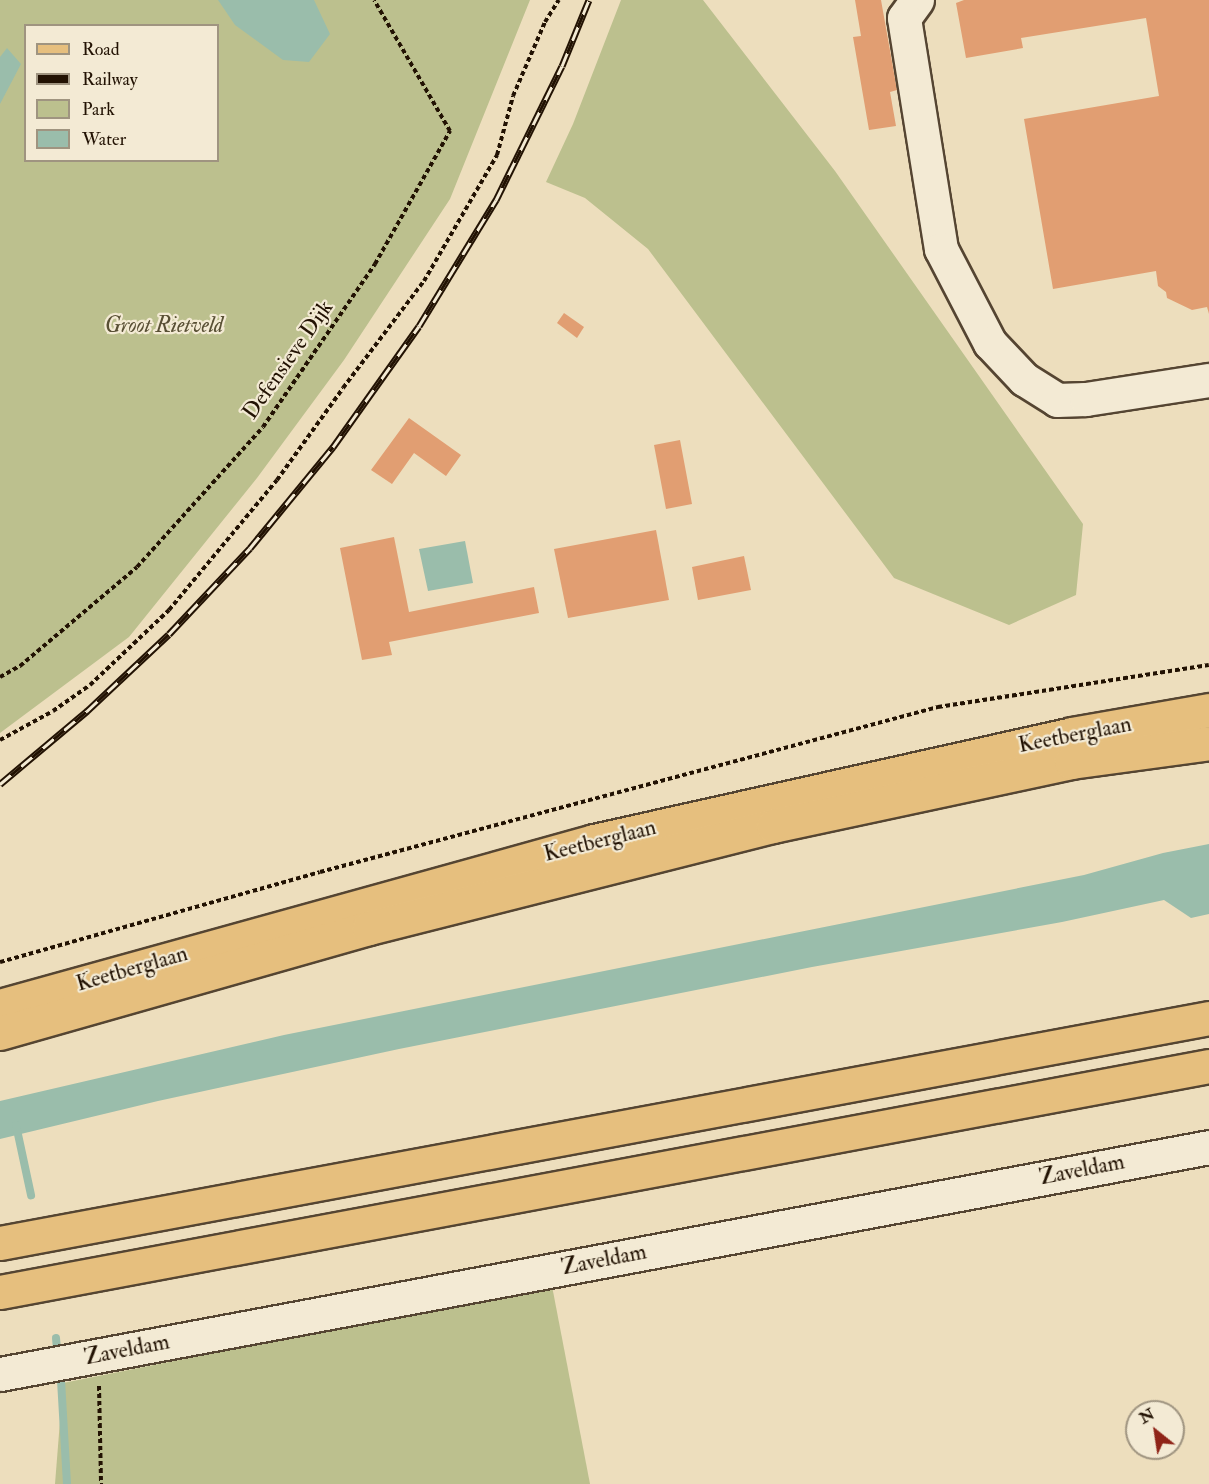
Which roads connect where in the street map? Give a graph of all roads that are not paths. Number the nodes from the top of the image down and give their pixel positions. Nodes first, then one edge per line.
1 (917, 0) edge
2 (1209, 380) edge
3 (1209, 710) edge
4 (1209, 743) edge
5 (0, 1006) edge
6 (1209, 1018) edge
7 (0, 1033) edge
8 (1209, 1066) edge
9 (1209, 1147) edge
10 (0, 1243) edge
11 (0, 1292) edge
12 (0, 1374) edge

1 - 2 street
3 - 5 main road, Keetberglaan
4 - 7 main road, Keetberglaan
6 - 10 main road
8 - 11 main road
9 - 12 street, Zaveldam

